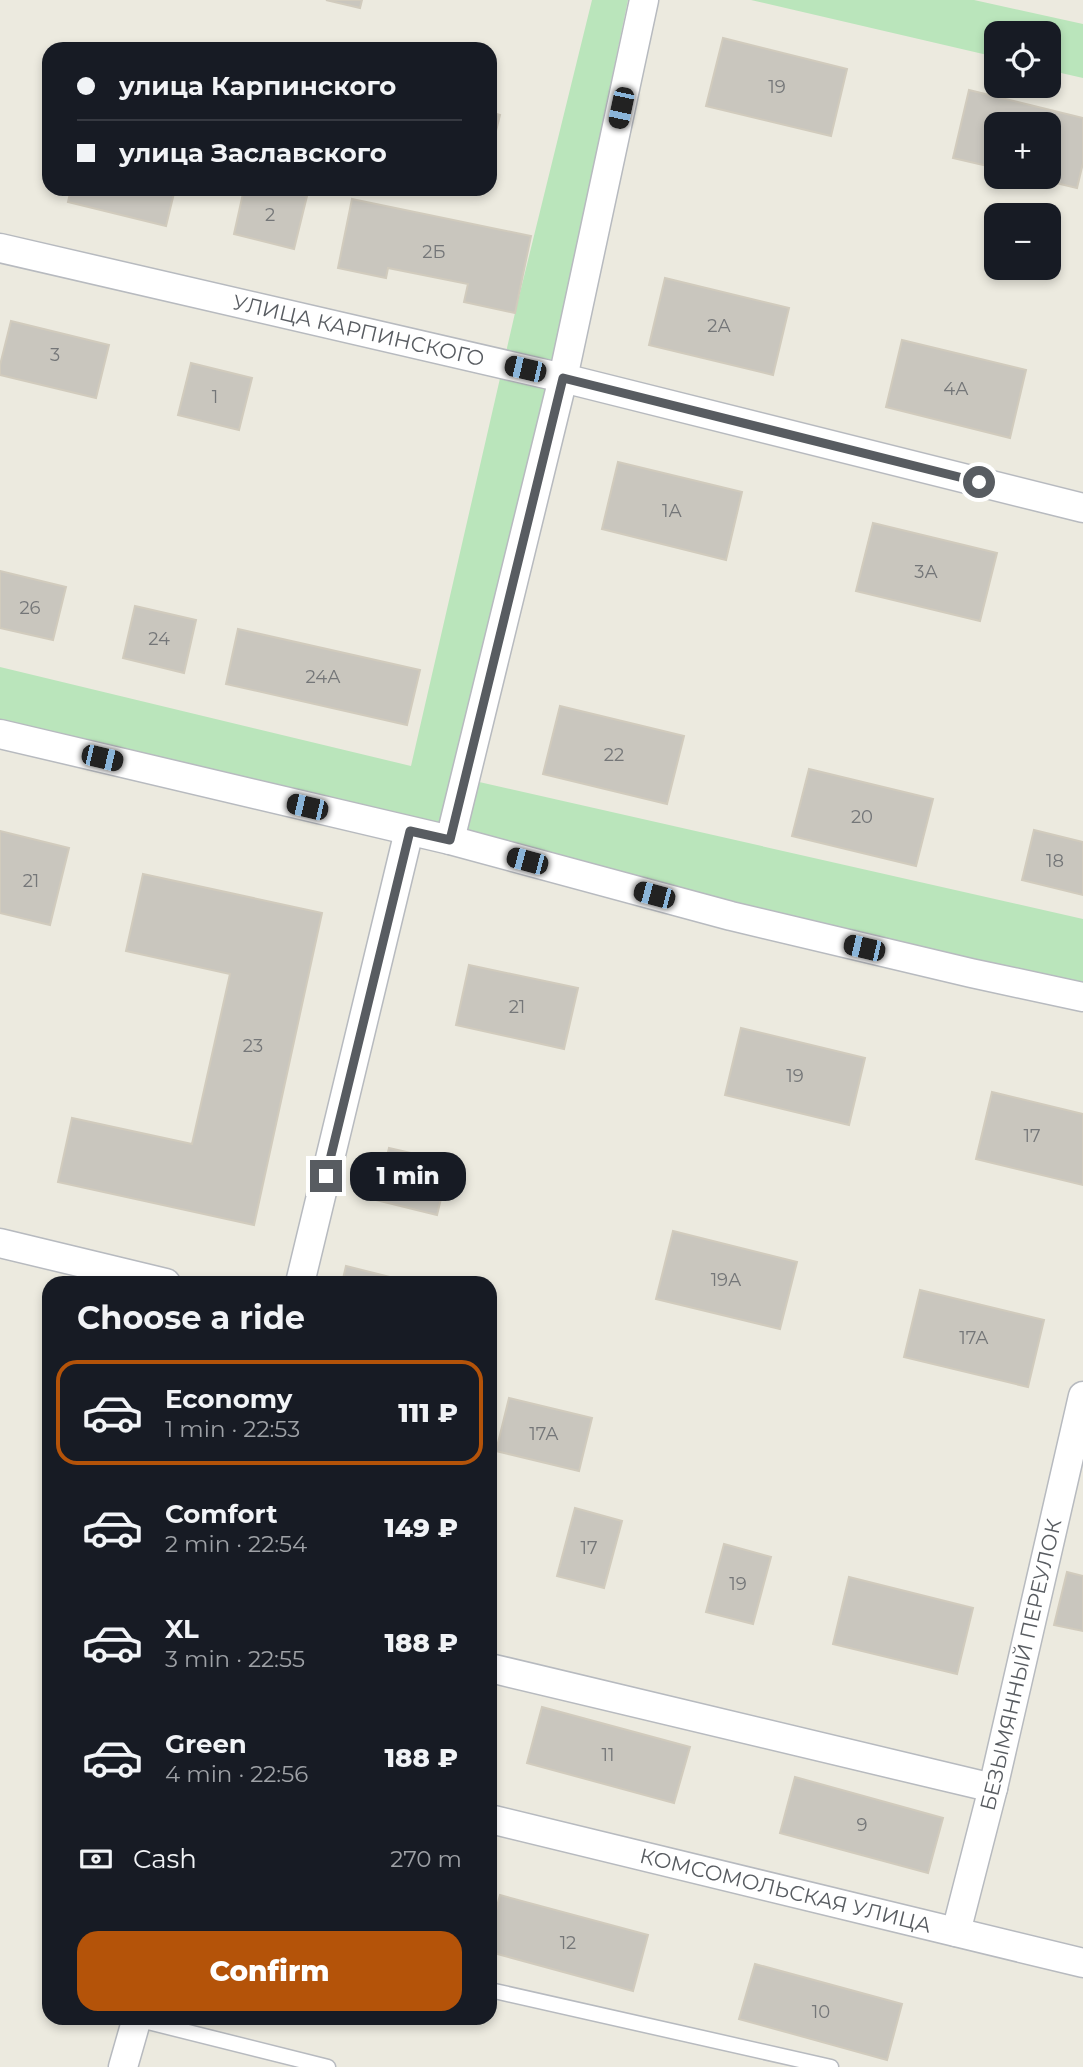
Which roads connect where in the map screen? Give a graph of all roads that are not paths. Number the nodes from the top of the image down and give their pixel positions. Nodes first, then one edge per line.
1 (645, 0) edge
2 (0, 248) edge
3 (563, 378) junction
4 (1083, 508) edge
5 (0, 734) edge
6 (410, 831) junction
7 (450, 840) junction
8 (1083, 997) edge
9 (0, 1242) edge
10 (138, 1276) edge
11 (302, 1276) edge
12 (1083, 1396) edge
13 (497, 1670) edge
14 (993, 1788) junction
15 (497, 1821) edge
16 (956, 1932) junction
17 (1083, 1963) edge
18 (497, 1992) edge
19 (135, 2025) edge
20 (161, 2025) edge
21 (124, 2067) edge
22 (328, 2067) edge
23 (831, 2067) edge

1 - 3 street
2 - 3 street, УЛИЦА КАРПИНСКОГО
3 - 4 street, УЛИЦА КАРПИНСКОГО
3 - 7 street
5 - 6 street
6 - 7 street
6 - 11 street
7 - 8 street
9 - 10 street
12 - 14 street, БЕЗЫМЯННЫЙ ПЕРЕУЛОК
13 - 14 street
14 - 16 street, БЕЗЫМЯННЫЙ ПЕРЕУЛОК
15 - 16 street, КОМСОМОЛЬСКАЯ УЛИЦА
16 - 17 street, КОМСОМОЛЬСКАЯ УЛИЦА
18 - 23 lane
19 - 21 street
20 - 22 lane

